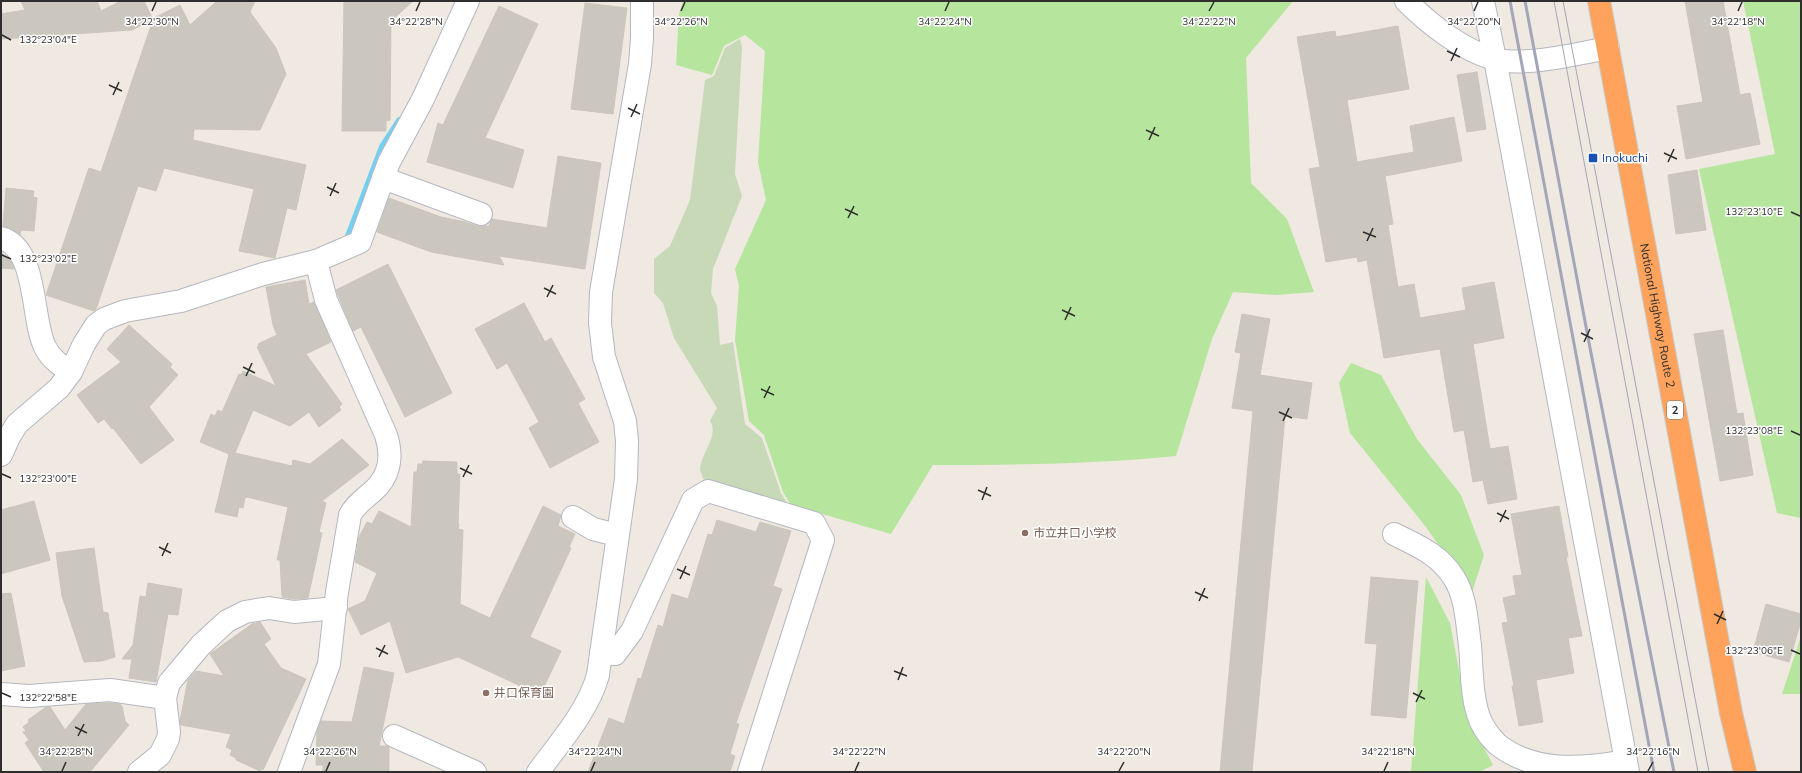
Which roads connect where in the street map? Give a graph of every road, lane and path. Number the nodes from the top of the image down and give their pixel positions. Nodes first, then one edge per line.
1 (468, 1) edge
2 (642, 1) edge
3 (1406, 1) edge
4 (1483, 1) edge
5 (1599, 1) edge
6 (1608, 48) junction
7 (1495, 59) junction
8 (383, 178) junction
9 (481, 214) dead end
10 (1, 238) edge
11 (316, 261) junction
12 (71, 372) junction
13 (1, 455) edge
14 (573, 517) dead end
15 (1394, 534) dead end
16 (617, 535) junction
17 (336, 608) junction
18 (601, 652) junction
19 (1, 694) edge
20 (165, 698) junction
21 (394, 736) dead end
22 (1627, 767) edge
23 (139, 772) edge
24 (289, 772) edge
25 (475, 772) edge
26 (538, 772) edge
27 (749, 772) edge
28 (1746, 772) edge

1 - 8 street
2 - 16 street
3 - 7 street
4 - 7 street
5 - 6 highway, National Highway Route 2 / 2
6 - 7 street
6 - 28 highway, National Highway Route 2 / 2
7 - 22 street
8 - 9 street
8 - 11 street
10 - 12 street
11 - 12 street
11 - 17 street
12 - 13 street
14 - 16 street
15 - 22 street
16 - 18 street
17 - 20 street
17 - 24 street
18 - 26 street
18 - 27 street
19 - 20 street
20 - 23 street
21 - 25 street

